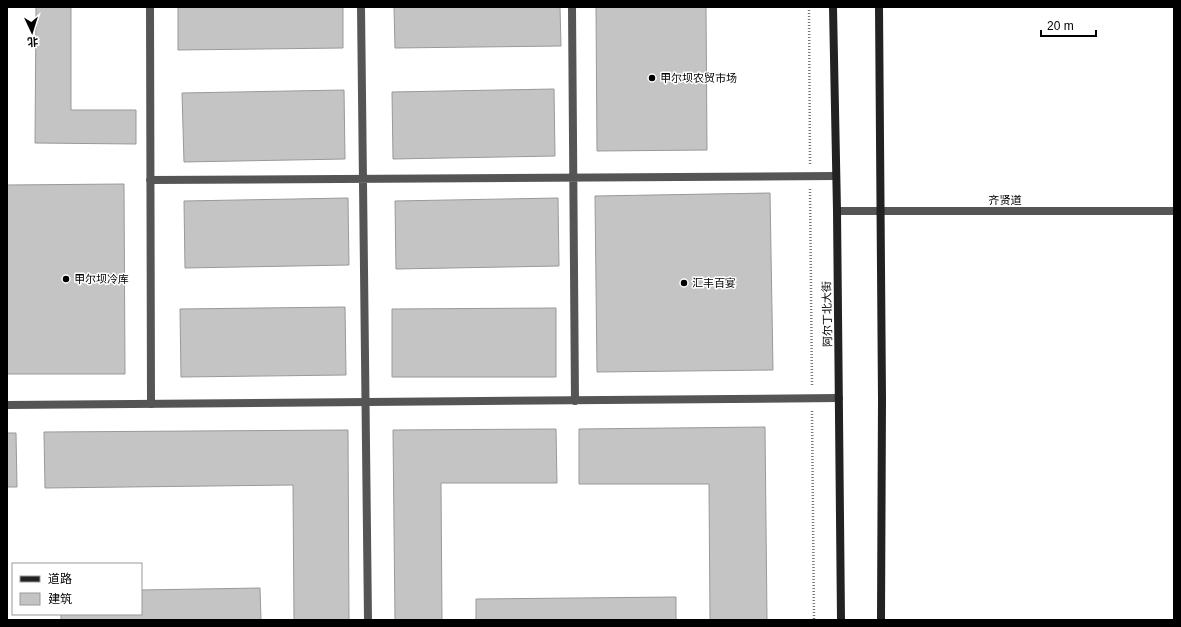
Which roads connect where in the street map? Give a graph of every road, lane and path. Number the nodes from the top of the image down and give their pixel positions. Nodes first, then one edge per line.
1 (150, 7) edge
2 (361, 7) edge
3 (572, 7) edge
4 (809, 7) edge
5 (833, 7) edge
6 (879, 7) edge
7 (810, 176) junction
8 (836, 176) junction
9 (573, 178) junction
10 (363, 179) junction
11 (150, 180) junction
12 (837, 211) junction
13 (880, 211) junction
14 (1174, 211) edge
15 (838, 398) junction
16 (812, 399) junction
17 (575, 401) junction
18 (365, 402) junction
19 (152, 404) junction
20 (7, 405) edge
21 (368, 620) edge
22 (814, 620) edge
23 (840, 620) edge
24 (882, 620) edge

1 - 11 street
2 - 10 street
3 - 9 street
4 - 7 path
5 - 8 main road, 阿尔丁北大街
6 - 13 main road
7 - 8 street
7 - 9 street
7 - 16 path
8 - 12 main road, 阿尔丁北大街
9 - 10 street
9 - 17 street
10 - 11 street
10 - 18 street
11 - 19 street
12 - 13 street, 齐贤道
12 - 15 main road, 阿尔丁北大街
13 - 14 street, 齐贤道
13 - 24 main road
15 - 16 street
15 - 23 main road, 阿尔丁北大街
16 - 17 street
16 - 22 path
17 - 18 street
18 - 19 street
18 - 21 street
19 - 20 street

